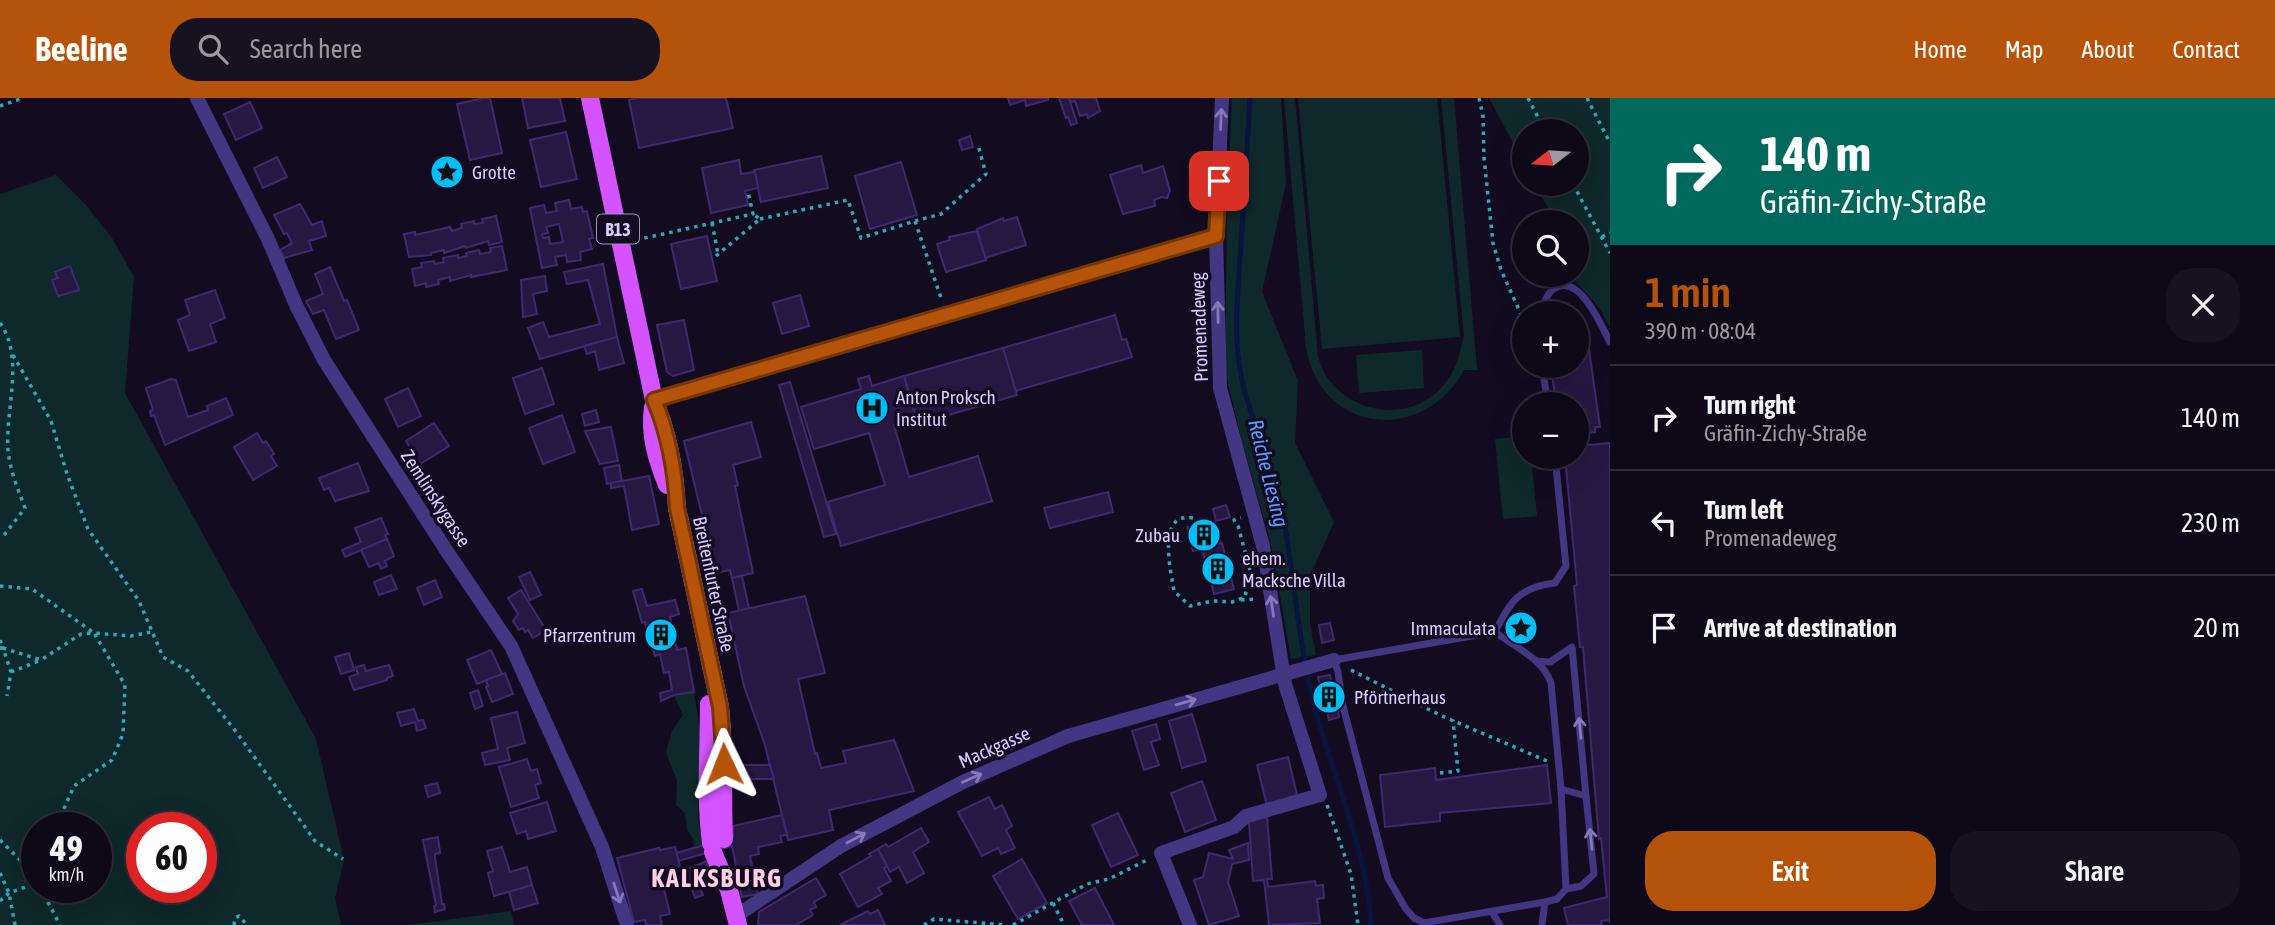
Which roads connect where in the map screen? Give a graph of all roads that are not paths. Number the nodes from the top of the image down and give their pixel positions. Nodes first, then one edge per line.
1 (197, 98) edge
2 (590, 98) edge
3 (1222, 98) edge
4 (1216, 236) junction
5 (1546, 301) edge
6 (1587, 301) edge
7 (1589, 305) edge
8 (1610, 342) edge
9 (654, 400) junction
10 (1556, 469) edge
11 (1495, 632) junction
12 (1537, 661) junction
13 (1336, 666) junction
14 (1288, 672) junction
15 (1561, 789) junction
16 (1586, 796) junction
17 (1566, 889) junction
18 (1545, 902) junction
19 (1492, 912) junction
20 (737, 920) edge
21 (627, 925) edge
22 (1190, 925) edge
23 (1500, 925) edge
24 (1542, 925) edge

1 -> 21 street, Zemlinskygasse
2 - 9 main road, Breitenfurter Straße / B13
4 -> 3 street, Promenadeweg
4 - 9 street
14 -> 4 street, Promenadeweg
5 - 6 lane
7 - 8 lane
9 - 20 main road, Breitenfurter Straße / B13
10 - 11 lane
11 - 12 lane
11 - 13 lane
12 - 15 lane
16 -> 12 lane
13 - 14 street, Mackgasse
13 - 19 lane
20 -> 14 street, Mackgasse
14 - 22 street, Promenadeweg
15 - 16 lane
15 - 17 lane
17 -> 16 lane
17 - 18 lane
18 - 19 lane
18 - 24 lane
19 - 23 lane

